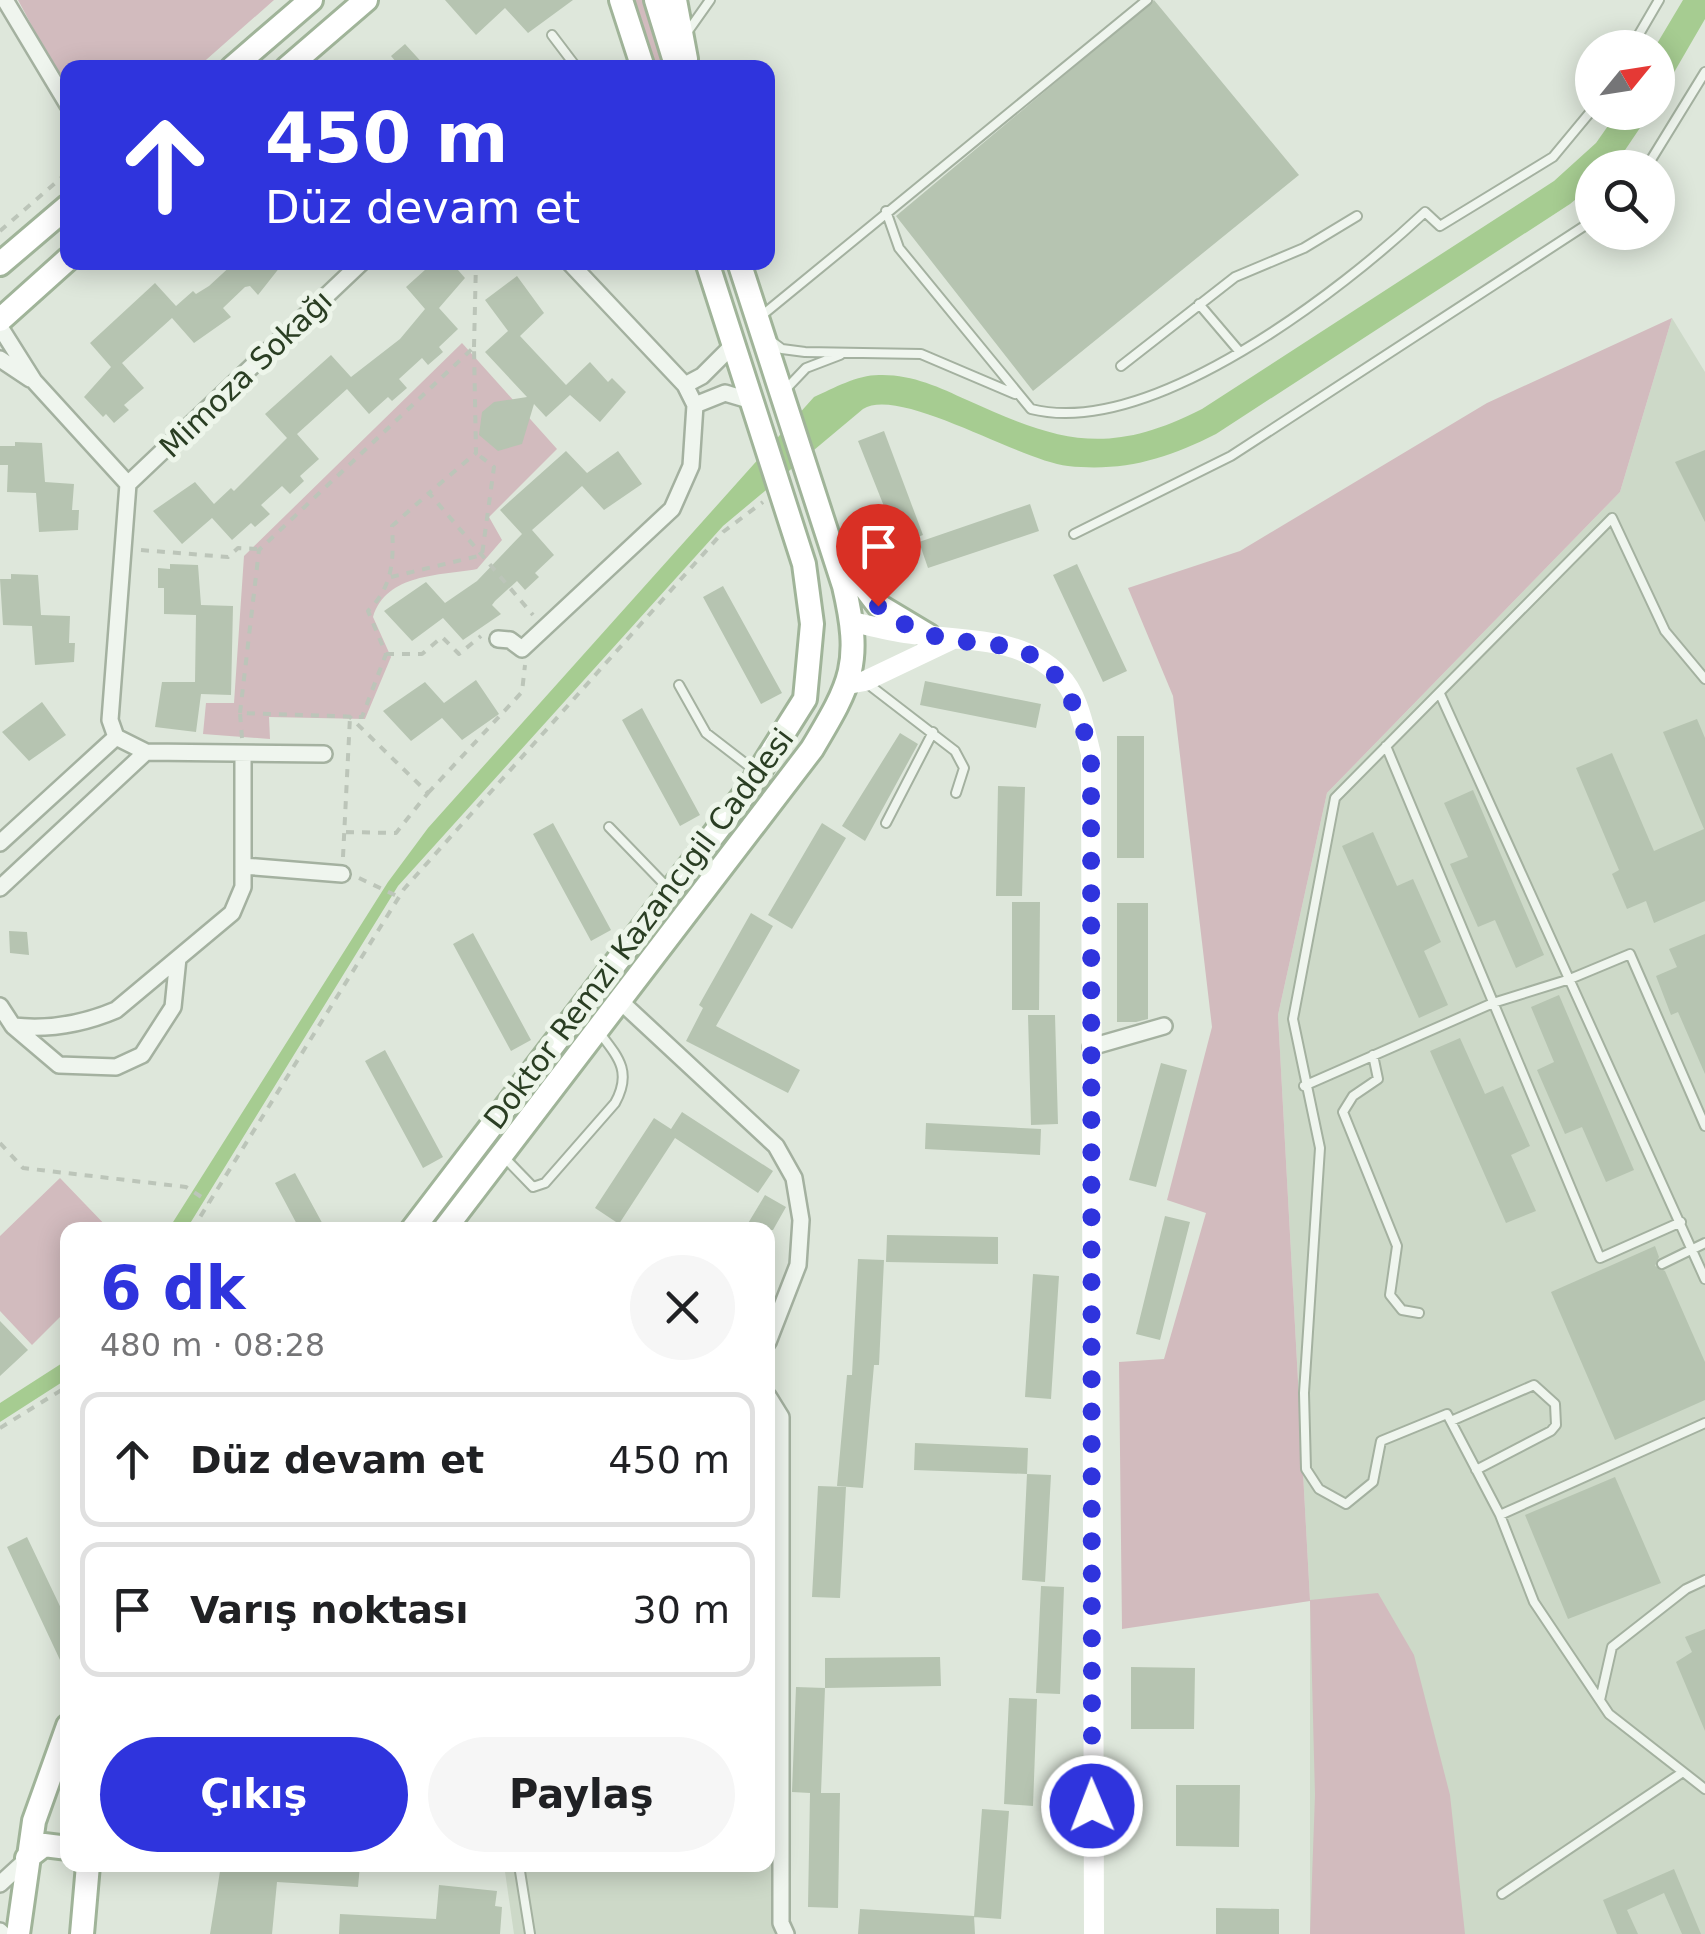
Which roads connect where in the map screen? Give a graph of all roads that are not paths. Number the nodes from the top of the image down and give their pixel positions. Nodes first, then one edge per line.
1 (5, 0) edge
2 (311, 0) edge
3 (366, 0) edge
4 (610, 0) edge
5 (621, 0) edge
6 (656, 0) edge
7 (676, 0) edge
8 (710, 0) edge
9 (1147, 0) edge
10 (1659, 0) edge
11 (1642, 30) edge
12 (552, 36) dead end
13 (632, 38) junction
14 (684, 38) junction
15 (241, 60) edge
16 (296, 60) edge
17 (571, 60) edge
18 (639, 60) edge
19 (675, 60) edge
20 (686, 60) edge
21 (1705, 72) edge
22 (60, 92) edge
23 (1575, 130) edge
24 (1657, 150) edge
25 (60, 210) edge
26 (886, 211) junction
27 (1356, 216) dead end
28 (1575, 231) edge
29 (0, 264) edge
30 (60, 266) edge
31 (354, 270) edge
32 (576, 270) edge
33 (711, 270) edge
34 (743, 270) edge
35 (1199, 304) junction
36 (0, 320) edge
37 (760, 324) junction
38 (0, 327) edge
39 (734, 344) junction
40 (1239, 351) junction
41 (849, 352) junction
42 (0, 359) edge
43 (1121, 366) dead end
44 (34, 382) junction
45 (685, 384) junction
46 (1019, 396) junction
47 (785, 399) junction
48 (695, 405) junction
49 (754, 409) junction
50 (128, 484) junction
51 (826, 530) junction
52 (1074, 534) dead end
53 (852, 622) junction
54 (812, 624) junction
55 (929, 636) junction
56 (490, 637) road end
57 (953, 639) junction
58 (810, 668) junction
59 (1705, 679) edge
60 (856, 683) junction
61 (679, 686) dead end
62 (1440, 694) junction
63 (933, 732) junction
64 (116, 737) junction
65 (1386, 746) junction
66 (146, 752) junction
67 (243, 754) junction
68 (324, 754) dead end
69 (759, 774) junction
70 (956, 793) dead end
71 (886, 823) dead end
72 (609, 828) dead end
73 (0, 842) edge
74 (243, 866) junction
75 (342, 874) road end
76 (0, 888) edge
77 (670, 890) junction
78 (178, 958) junction
79 (1570, 980) junction
80 (619, 1000) junction
81 (1493, 1003) junction
82 (0, 1006) edge
83 (13, 1026) junction
84 (1164, 1026) dead end
85 (596, 1028) junction
86 (1091, 1047) junction
87 (1374, 1055) junction
88 (1304, 1086) junction
89 (1705, 1126) edge
90 (501, 1154) junction
91 (418, 1222) edge
92 (450, 1222) edge
93 (1681, 1222) junction
94 (1705, 1244) edge
95 (1693, 1249) junction
96 (1662, 1264) dead end
97 (1705, 1278) edge
98 (1419, 1313) dead end
99 (775, 1324) edge
100 (775, 1407) edge
101 (1451, 1421) junction
102 (1705, 1422) edge
103 (1476, 1470) junction
104 (1500, 1515) junction
105 (1705, 1580) edge
106 (1600, 1700) junction
107 (60, 1748) edge
108 (1682, 1772) junction
109 (1705, 1789) edge
110 (60, 1847) edge
111 (27, 1858) junction
112 (87, 1872) edge
113 (520, 1872) edge
114 (0, 1884) edge
115 (1502, 1894) dead end
116 (18, 1934) edge
117 (82, 1934) edge
118 (530, 1934) edge
119 (786, 1934) edge
120 (1094, 1934) edge

1 - 22 street
2 - 15 main road
3 - 16 main road
4 - 13 main road
5 - 13 main road
6 - 19 main road
7 - 14 main road
8 - 14 lane
9 - 26 lane
10 - 11 lane
12 - 17 lane
13 - 18 main road
14 - 20 main road
21 - 24 lane
23 - 40 lane
25 - 29 main road
26 - 37 lane
26 - 46 lane
27 - 35 lane
28 - 52 lane
30 - 36 main road
31 - 50 street, Mimoza Sokağı
32 - 45 street
33 - 39 main road, Doktor Remzi Kazancıgil Caddesi
34 - 37 main road
35 - 40 lane
35 - 43 lane
37 - 41 lane
37 - 47 main road
38 - 44 street
39 - 45 street
39 - 49 main road, Doktor Remzi Kazancıgil Caddesi
40 - 46 lane
41 - 46 lane
41 - 47 lane
42 - 44 street
44 - 50 street
45 - 48 street
47 - 51 main road, Doktor Remzi Kazancıgil Caddesi
48 - 49 street
48 - 56 street
49 - 54 main road, Doktor Remzi Kazancıgil Caddesi
50 - 64 street
51 - 53 main road, Doktor Remzi Kazancıgil Caddesi
51 - 55 main road
53 - 54 main road
53 - 55 main road
53 - 60 main road, Doktor Remzi Kazancıgil Caddesi
54 - 58 main road, Doktor Remzi Kazancıgil Caddesi
55 - 57 main road
57 - 60 main road
57 - 86 main road
58 - 60 main road
58 - 69 main road, Doktor Remzi Kazancıgil Caddesi
59 - 62 lane
60 - 63 lane
60 - 80 main road, Doktor Remzi Kazancıgil Caddesi
61 - 69 lane
62 - 65 lane
62 - 79 lane
63 - 70 lane
63 - 71 lane
64 - 66 street
64 - 73 street
65 - 81 lane
65 - 88 lane
66 - 67 street
66 - 76 street
67 - 68 street
67 - 74 street
69 - 77 main road, Doktor Remzi Kazancıgil Caddesi
72 - 77 lane
74 - 75 street
74 - 78 street
77 - 91 main road, Doktor Remzi Kazancıgil Caddesi
78 - 83 street
78 - 83 street
79 - 81 lane
79 - 89 lane
79 - 93 lane
80 - 85 main road, Doktor Remzi Kazancıgil Caddesi
80 - 99 street
81 - 87 lane
81 - 93 lane
82 - 83 street
84 - 86 street
85 - 90 main road, Doktor Remzi Kazancıgil Caddesi
85 - 90 lane
86 - 120 main road
87 - 88 lane
87 - 98 lane
88 - 101 lane
90 - 92 main road, Doktor Remzi Kazancıgil Caddesi
93 - 95 lane
94 - 95 lane
95 - 96 lane
95 - 97 lane
100 - 119 street
101 - 103 lane
101 - 103 lane
102 - 104 lane
103 - 104 lane
104 - 106 lane
105 - 106 lane
106 - 108 lane
107 - 111 main road
108 - 109 lane
108 - 115 lane
110 - 111 main road
111 - 114 street
111 - 116 main road
112 - 117 main road
113 - 118 lane

